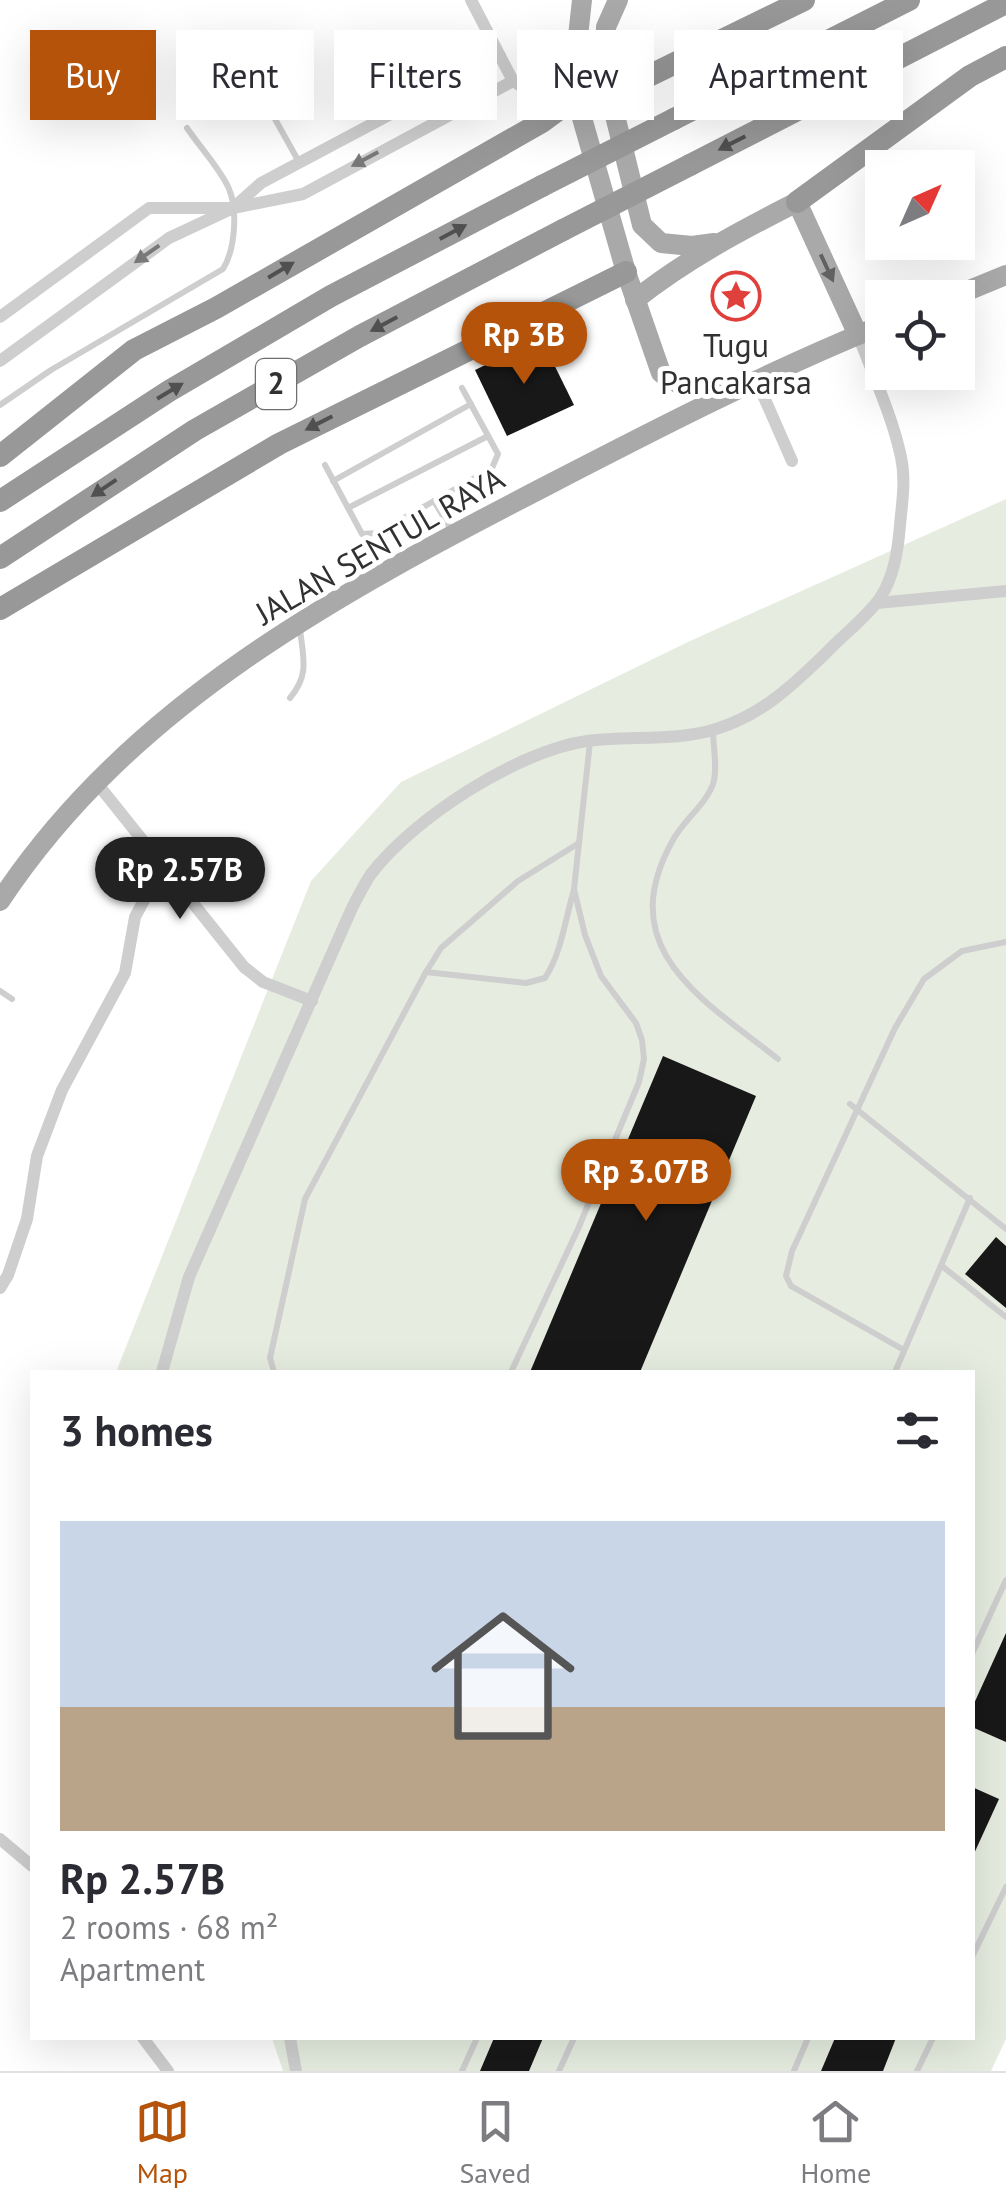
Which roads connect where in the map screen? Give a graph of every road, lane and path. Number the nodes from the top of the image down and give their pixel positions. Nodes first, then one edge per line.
1 (471, 0) edge
2 (582, 0) edge
3 (618, 0) edge
4 (804, 0) edge
5 (910, 0) edge
6 (1006, 3) edge
7 (579, 30) edge
8 (606, 30) edge
9 (500, 56) junction
10 (1006, 57) edge
11 (654, 73) edge
12 (513, 81) junction
13 (517, 84) edge
14 (277, 120) edge
15 (544, 120) edge
16 (583, 120) edge
17 (616, 120) edge
18 (187, 128) dead end
19 (300, 162) junction
20 (796, 202) junction
21 (233, 208) junction
22 (721, 242) junction
23 (626, 272) junction
24 (1006, 275) edge
25 (975, 288) edge
26 (635, 300) junction
27 (0, 317) edge
28 (865, 332) edge
29 (858, 335) junction
30 (0, 361) edge
31 (751, 381) junction
32 (462, 388) dead end
33 (471, 404) junction
34 (0, 405) edge
35 (488, 436) junction
36 (0, 456) edge
37 (792, 461) dead end
38 (324, 465) dead end
39 (333, 480) junction
40 (0, 501) edge
41 (434, 501) junction
42 (348, 508) junction
43 (454, 534) junction
44 (0, 558) edge
45 (1006, 591) edge
46 (877, 602) junction
47 (0, 609) edge
48 (300, 621) junction
49 (290, 698) dead end
50 (713, 730) junction
51 (590, 740) junction
52 (96, 782) junction
53 (580, 842) junction
54 (162, 868) junction
55 (574, 889) junction
56 (0, 901) edge
57 (1006, 942) edge
58 (426, 972) junction
59 (0, 990) edge
60 (12, 1000) dead end
61 (312, 1000) junction
62 (778, 1059) dead end
63 (850, 1104) dead end
64 (858, 1110) junction
65 (970, 1198) junction
66 (1006, 1228) edge
67 (942, 1266) junction
68 (0, 1288) edge
69 (1006, 1317) edge
70 (904, 1350) junction
71 (163, 1370) edge
72 (273, 1370) edge
73 (512, 1370) edge
74 (896, 1370) edge
75 (1006, 1580) edge
76 (975, 1647) edge
77 (0, 1840) edge
78 (30, 1864) edge
79 (1006, 1888) edge
80 (975, 1950) edge
81 (145, 2040) edge
82 (290, 2040) edge
83 (476, 2040) edge
84 (573, 2040) edge
85 (807, 2040) edge
86 (932, 2040) edge
87 (168, 2071) edge
88 (296, 2071) edge
89 (462, 2071) edge
90 (559, 2071) edge
91 (794, 2071) edge
92 (917, 2071) edge

1 - 9 street
2 - 7 main road
3 - 8 main road
4 - 11 highway
40 -> 5 highway, 2, bridge
6 -> 44 highway, 2, bridge
9 - 12 street
9 - 19 street
10 - 20 highway
12 - 13 street
12 -> 21 street
14 - 19 lane
36 -> 15 highway
16 - 23 main road
17 - 22 main road
18 - 21 lane
19 - 21 street
20 - 22 main road
20 -> 29 main road
21 - 27 street
21 -> 30 street
21 - 34 lane
22 - 26 main road
23 - 26 main road
23 -> 47 highway
24 - 25 main road
26 - 31 main road
28 - 29 main road, JALAN SENTUL RAYA
29 - 31 main road, JALAN SENTUL RAYA
29 - 46 street
31 - 37 street
31 - 43 main road, JALAN SENTUL RAYA
32 - 33 lane
33 - 35 lane
33 - 39 lane
35 - 41 lane
35 - 42 lane
38 - 39 lane
39 - 42 lane
41 - 42 lane
41 - 43 lane
43 - 48 main road, JALAN SENTUL RAYA
45 - 46 street
46 - 50 street
48 - 49 lane
48 - 52 main road, JALAN SENTUL RAYA
50 - 51 street
50 - 62 lane
51 - 53 lane
51 - 61 street
52 - 54 street
52 - 56 main road, JALAN SENTUL RAYA
53 - 55 lane
53 - 58 lane
54 - 61 street
54 - 68 street
55 - 58 lane
55 - 73 lane
57 - 64 lane
58 - 72 lane
59 - 60 lane
61 - 71 street
63 - 64 lane
64 - 65 lane
64 - 70 lane
65 - 66 lane
65 - 67 lane
67 - 69 lane
67 - 70 lane
70 - 74 lane
75 - 76 lane
77 - 78 street
79 - 80 lane
81 - 87 street
82 - 88 street
83 - 89 lane
84 - 90 lane
85 - 91 lane
86 - 92 lane

